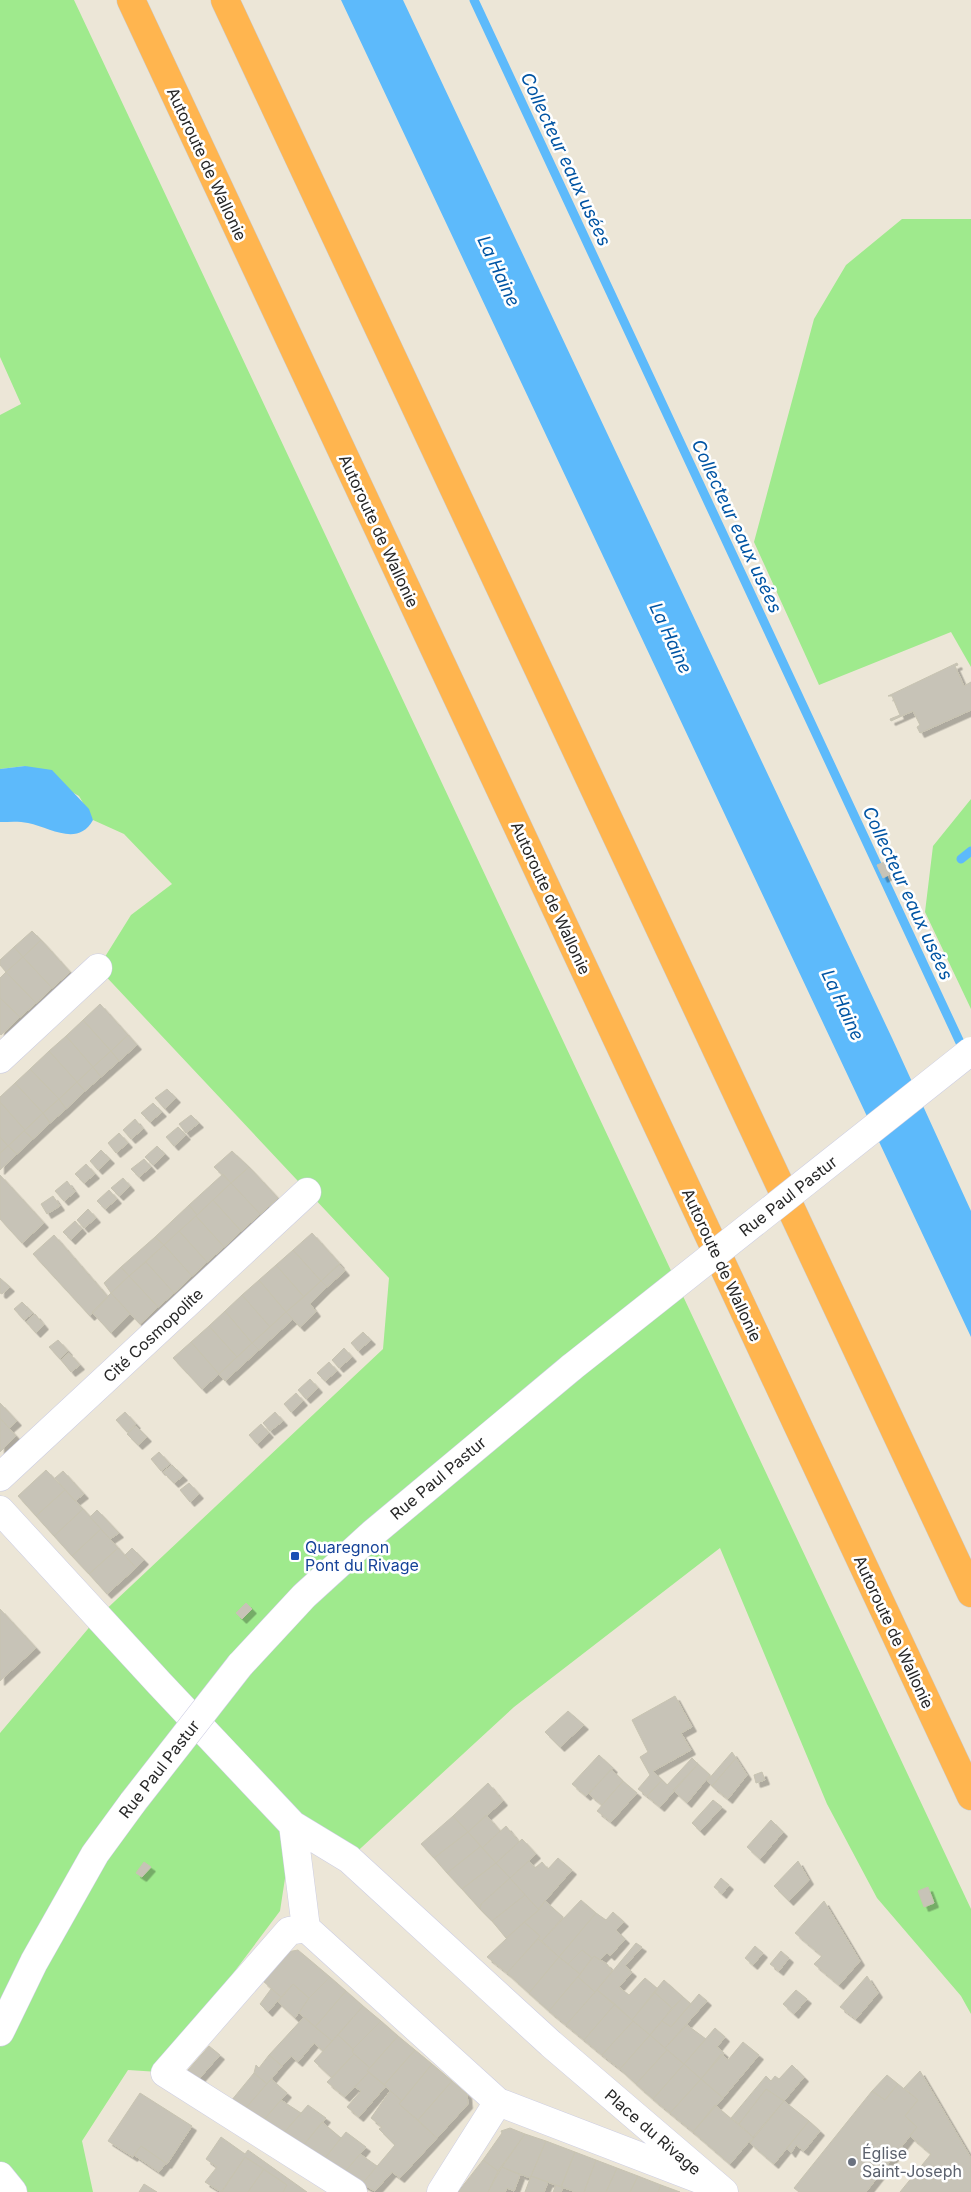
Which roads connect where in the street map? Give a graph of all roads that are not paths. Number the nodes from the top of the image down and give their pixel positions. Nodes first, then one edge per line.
1 (130, 0) edge
2 (225, 0) edge
3 (98, 968) dead end
4 (971, 1051) edge
5 (0, 1059) edge
6 (306, 1192) dead end
7 (0, 1477) edge
8 (0, 1510) edge
9 (971, 1594) edge
10 (971, 1796) edge
11 (293, 1825) junction
12 (298, 1929) junction
13 (0, 2032) edge
14 (498, 2102) junction
15 (0, 2176) edge
16 (720, 2189) edge
17 (13, 2192) edge
18 (353, 2192) edge
19 (440, 2192) edge

1 - 10 highway, Autoroute de Wallonie
2 - 9 highway
3 - 5 street
4 - 13 street, Rue Paul Pastur, bridge
6 - 7 street, Cité Cosmopolite
8 - 11 street, Place du Rivage
11 - 12 street
11 - 16 street, Place du Rivage
12 - 14 street, Place du Rivage
12 - 18 street
14 - 16 street, Place du Rivage
14 - 19 street
15 - 17 street

